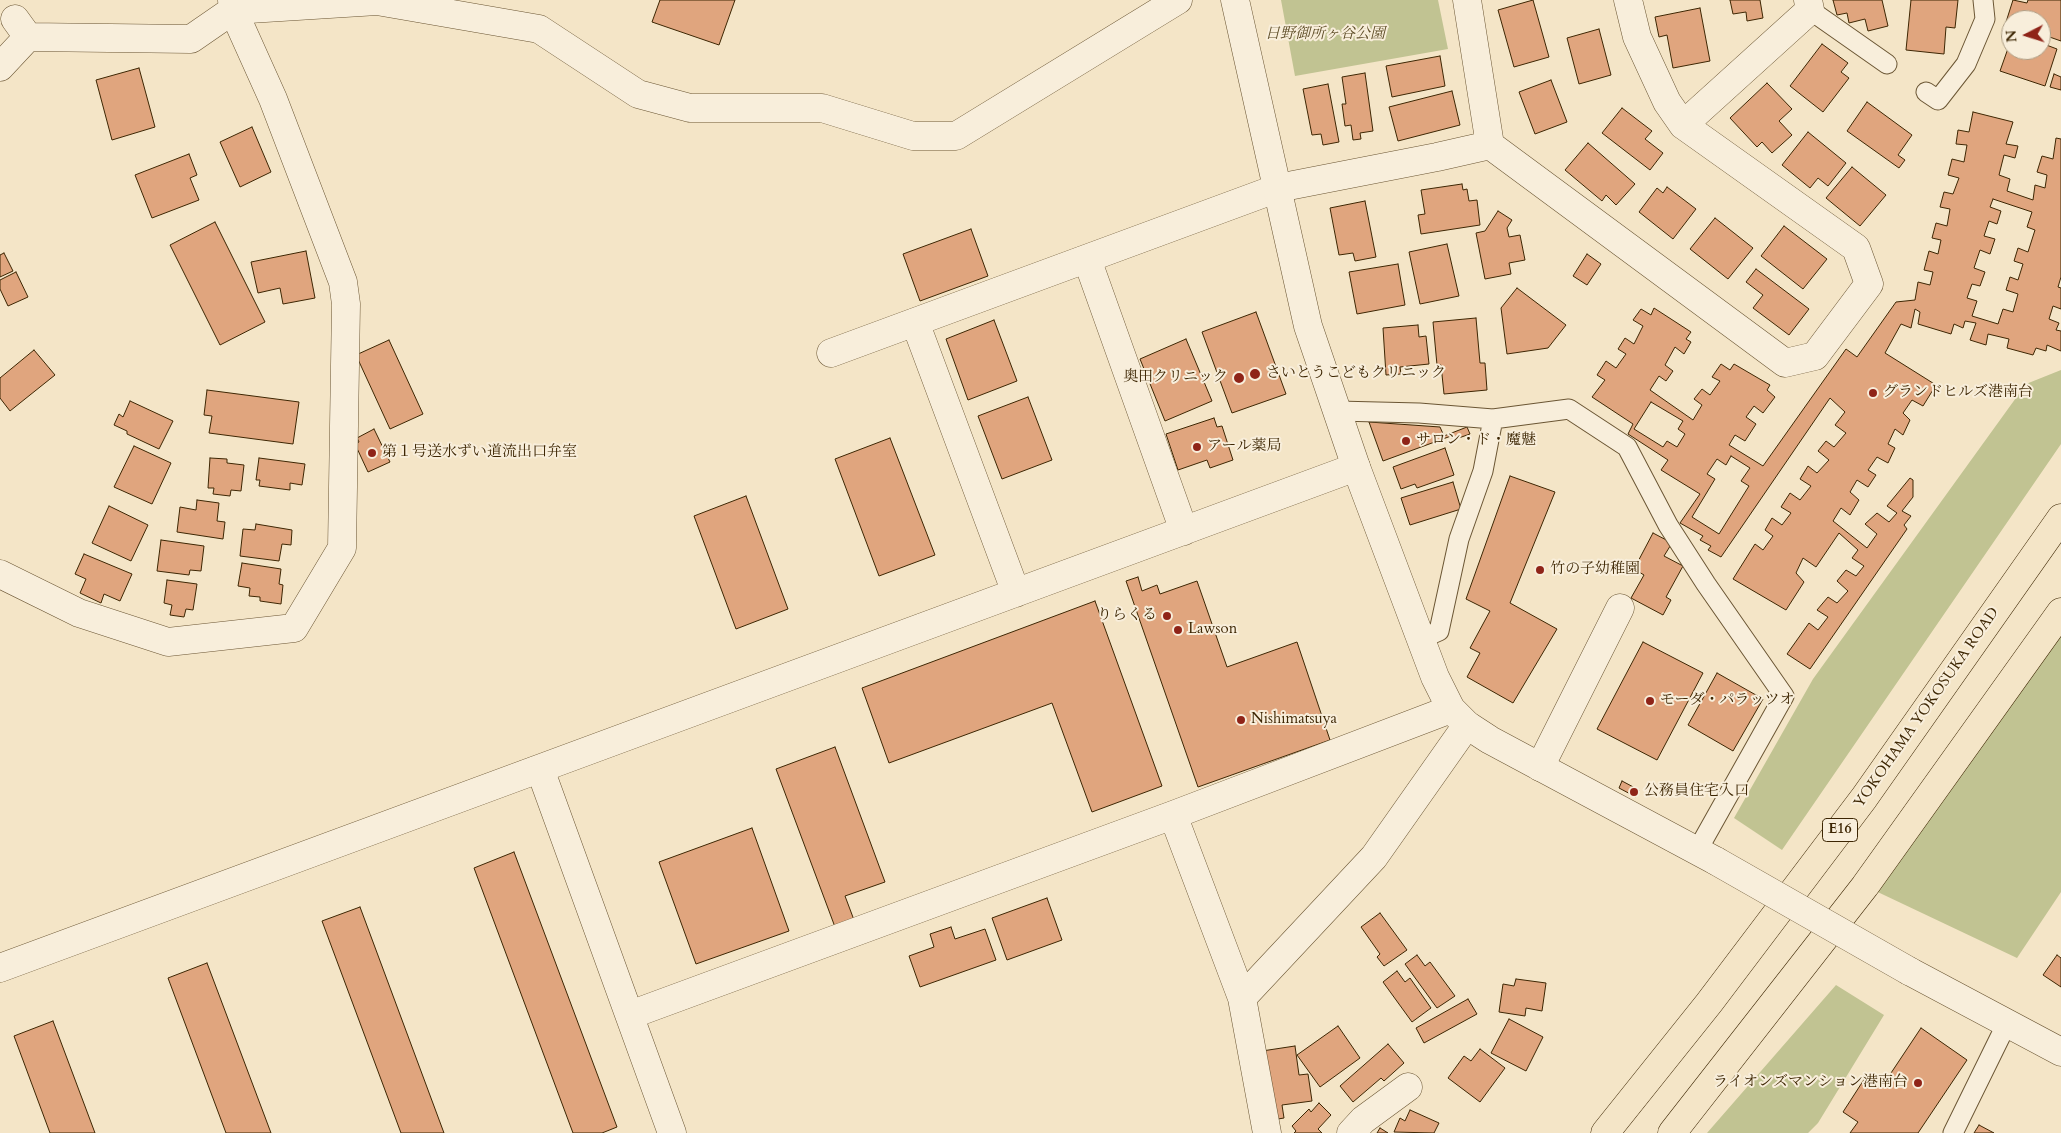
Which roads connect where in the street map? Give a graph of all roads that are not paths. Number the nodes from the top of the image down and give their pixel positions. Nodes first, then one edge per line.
1 (1178, 0) edge
2 (1235, 0) edge
3 (1467, 0) edge
4 (1628, 0) edge
5 (1983, 0) edge
6 (232, 5) edge
7 (1809, 5) edge
8 (1887, 64) dead end
9 (0, 67) edge
10 (1926, 92) dead end
11 (1684, 125) junction
12 (1490, 145) junction
13 (1278, 188) junction
14 (1087, 259) junction
15 (916, 322) junction
16 (831, 353) dead end
17 (1337, 411) junction
18 (1493, 419) junction
19 (1356, 467) junction
20 (2061, 518) edge
21 (1184, 531) junction
22 (0, 574) edge
23 (1016, 593) junction
24 (1620, 608) dead end
25 (2061, 612) edge
26 (1421, 639) junction
27 (1459, 717) junction
28 (1540, 767) junction
29 (540, 769) junction
30 (1173, 815) junction
31 (1706, 856) junction
32 (0, 968) edge
33 (1242, 998) junction
34 (630, 1015) junction
35 (2008, 1023) junction
36 (2061, 1052) edge
37 (1408, 1087) dead end
38 (672, 1133) edge
39 (1267, 1133) edge
40 (1351, 1133) edge
41 (1605, 1133) edge
42 (1672, 1133) edge
43 (1953, 1133) edge

1 - 6 street
2 - 13 street
3 - 12 street
4 - 11 street
5 - 10 lane
6 - 9 street
6 - 22 street
7 - 8 lane
7 - 11 street
11 - 12 street
12 - 13 street
13 - 14 street
13 - 17 street
14 - 15 street
14 - 21 street
15 - 16 street
15 - 23 street
17 - 18 lane
17 - 19 street
18 - 26 lane
18 - 31 lane
19 - 21 street
19 - 26 street
20 - 41 highway, YOKOHAMA YOKOSUKA ROAD / E16
21 - 23 street
23 - 29 street
24 - 28 street
25 - 42 highway
26 - 27 street
27 - 28 street
27 - 30 street
27 - 33 street
28 - 31 street
29 - 32 street
29 - 34 street
30 - 33 street
30 - 34 street
31 - 35 street, bridge
33 - 39 street
34 - 38 street
35 - 36 street
35 - 43 lane
37 - 40 street

